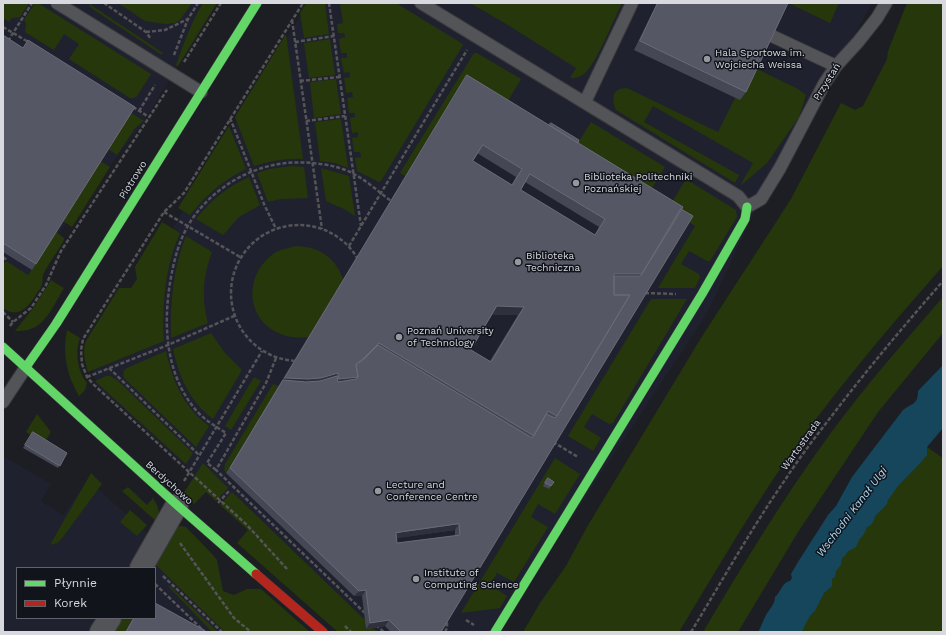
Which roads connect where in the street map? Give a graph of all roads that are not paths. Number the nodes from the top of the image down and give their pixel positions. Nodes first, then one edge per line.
1 (57, 3) edge
2 (257, 3) edge
3 (421, 3) edge
4 (632, 3) edge
5 (886, 3) edge
6 (772, 36) edge
7 (836, 66) junction
8 (201, 92) junction
9 (585, 102) junction
10 (747, 207) junction
11 (3, 347) edge
12 (26, 367) junction
13 (3, 402) edge
14 (177, 505) junction
15 (152, 567) edge
16 (109, 619) edge
17 (101, 632) edge
18 (323, 632) edge
19 (494, 632) edge

1 - 8 lane
2 - 8 street, Piotrowo
3 - 9 lane
4 - 9 lane
5 - 7 lane, Przystań
6 - 7 lane
7 - 10 lane, Przystań
8 - 12 street, Piotrowo
9 - 10 lane
10 - 19 street
11 - 12 street, Berdychowo
12 - 13 lane
12 - 14 street, Berdychowo
14 - 15 street
14 - 18 street, Berdychowo
16 - 17 street

